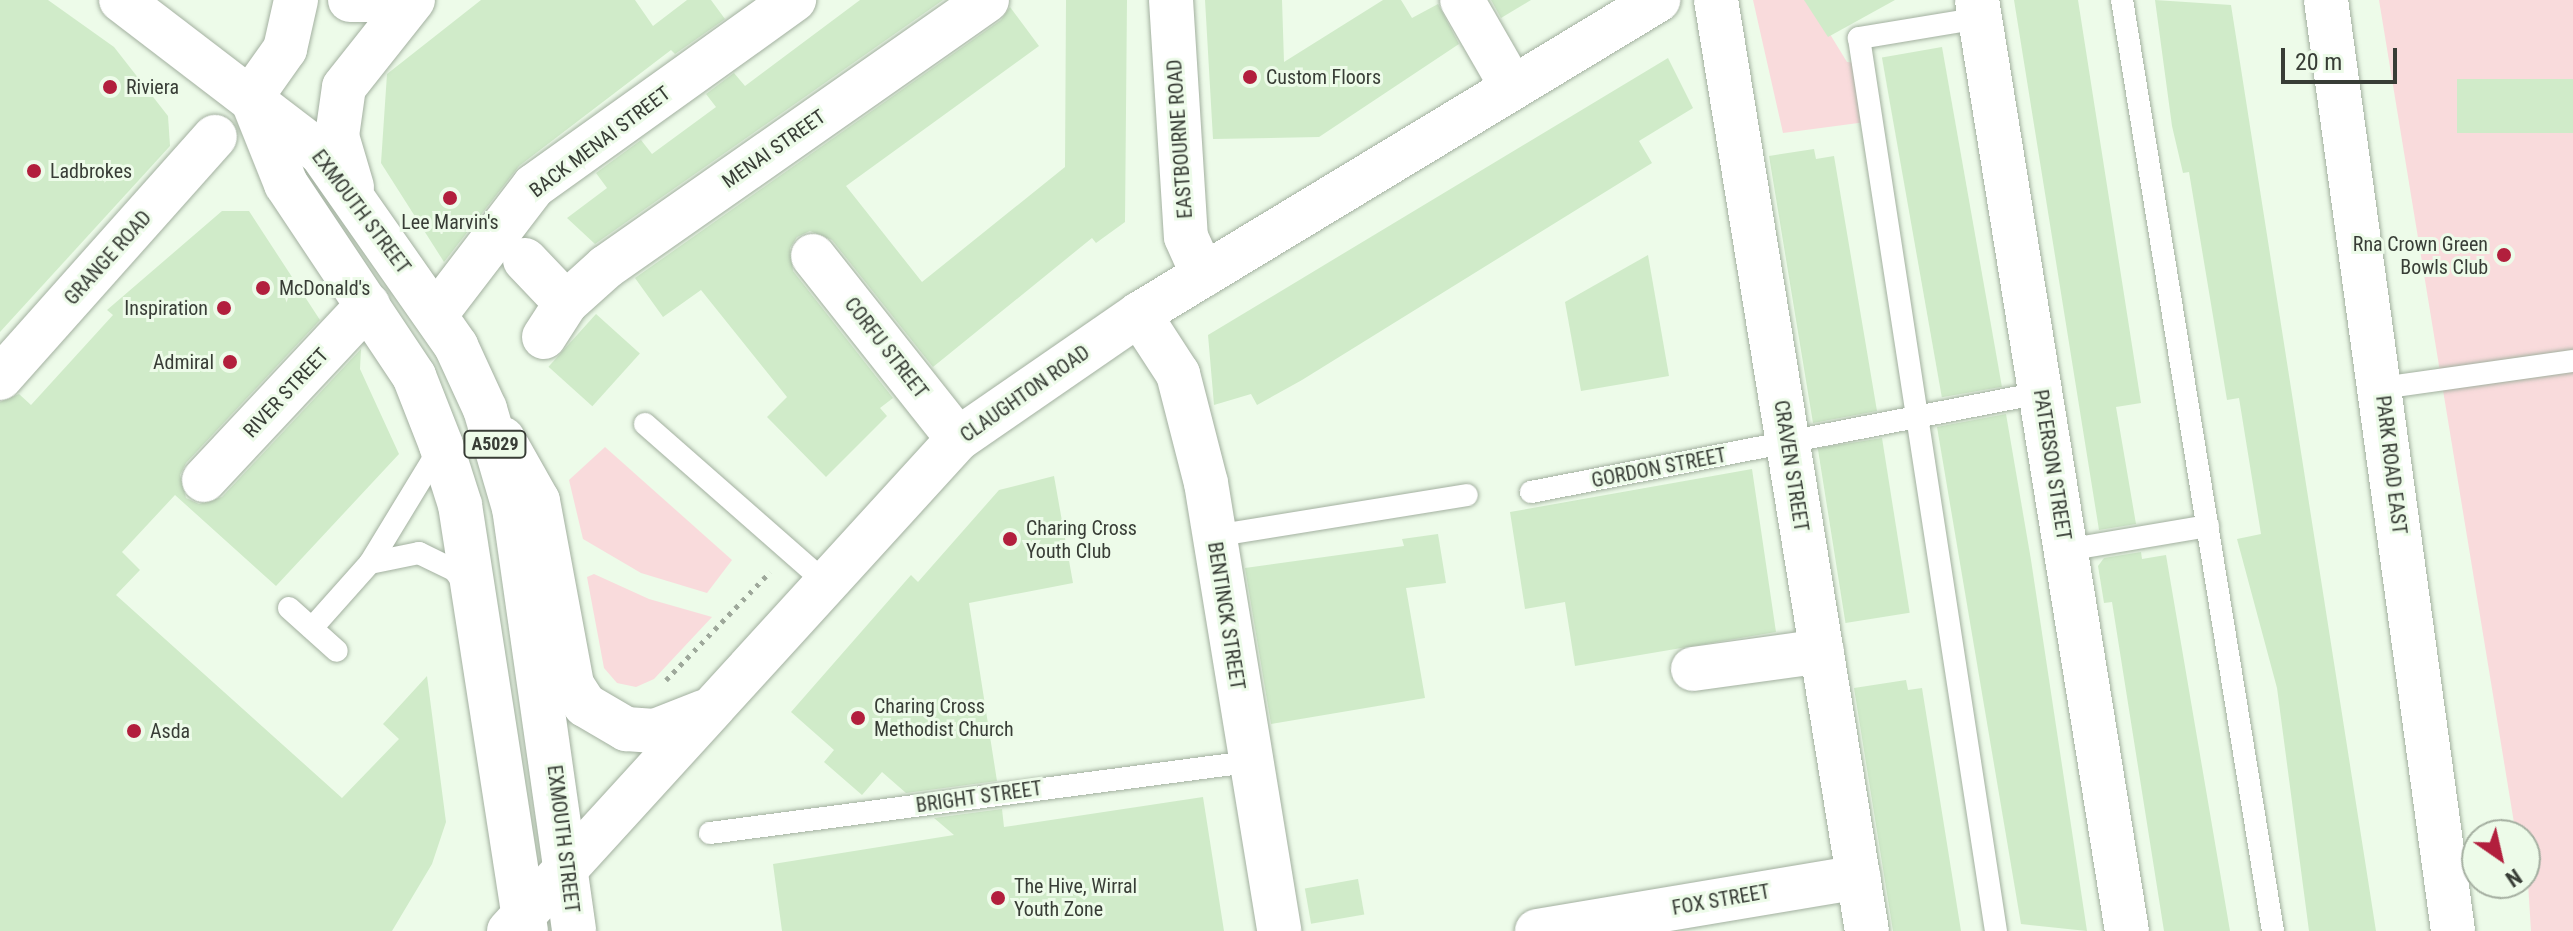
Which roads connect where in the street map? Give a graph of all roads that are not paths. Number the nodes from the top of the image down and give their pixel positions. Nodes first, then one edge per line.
1 (121, 0) edge
2 (296, 0) edge
3 (350, 0) edge
4 (375, 0) edge
5 (413, 0) edge
6 (794, 0) edge
7 (987, 0) edge
8 (1171, 0) edge
9 (1462, 0) edge
10 (1658, 0) edge
11 (1716, 0) edge
12 (2122, 0) edge
13 (2326, 0) edge
14 (1978, 9) edge
15 (1512, 87) junction
16 (251, 97) junction
17 (215, 137) dead end
18 (356, 201) junction
19 (813, 256) dead end
20 (525, 260) dead end
21 (1203, 275) junction
22 (368, 305) junction
23 (436, 314) junction
24 (1139, 314) junction
25 (2573, 361) edge
26 (0, 378) edge
27 (2381, 388) junction
28 (2040, 393) junction
29 (485, 409) junction
30 (1915, 417) junction
31 (645, 424) dead end
32 (958, 439) junction
33 (1787, 444) junction
34 (441, 445) junction
35 (204, 480) dead end
36 (1531, 492) dead end
37 (1467, 495) dead end
38 (2208, 526) junction
39 (1214, 536) junction
40 (2066, 550) junction
41 (370, 563) junction
42 (826, 583) junction
43 (475, 596) junction
44 (289, 608) dead end
45 (312, 628) junction
46 (337, 651) dead end
47 (1822, 651) junction
48 (1693, 669) dead end
49 (710, 707) junction
50 (1248, 762) junction
51 (710, 833) dead end
52 (565, 867) junction
53 (1858, 877) junction
54 (519, 926) edge
55 (574, 931) edge
56 (1279, 931) edge
57 (1537, 931) edge
58 (1867, 931) edge
59 (1996, 931) edge
60 (2127, 931) edge
61 (2273, 931) edge
62 (2453, 931) edge

1 - 16 street, A5029
2 - 16 street
3 - 4 street
5 - 18 street
6 - 23 street, BACK MENAI STREET
7 - 20 street, MENAI STREET
8 - 21 street, EASTBOURNE ROAD
9 - 15 street
10 - 15 street, CLAUGHTON ROAD
11 - 33 street, CRAVEN STREET
12 - 38 lane
13 - 27 street, PARK ROAD EAST
14 - 28 street, PATERSON STREET
14 - 30 lane
15 - 21 street, CLAUGHTON ROAD
16 - 18 street, EXMOUTH STREET / A5029
16 - 22 street, EXMOUTH STREET / A5029
17 - 26 street, GRANGE ROAD
18 - 23 street, EXMOUTH STREET / A5029
19 - 32 street, CORFU STREET
21 - 24 street, CLAUGHTON ROAD
22 - 34 street, EXMOUTH STREET / A5029
22 - 35 street, RIVER STREET
23 - 29 street, EXMOUTH STREET / A5029
24 - 32 street, CLAUGHTON ROAD
24 - 39 street, BENTINCK STREET
25 - 27 lane
27 - 62 street, PARK ROAD EAST
28 - 30 lane, GORDON STREET
28 - 40 street, PATERSON STREET
29 - 49 street
29 - 52 street, EXMOUTH STREET / A5029
30 - 33 lane, GORDON STREET
30 - 59 lane
31 - 42 lane
32 - 42 street, CLAUGHTON ROAD
33 - 36 lane, GORDON STREET
33 - 47 street, CRAVEN STREET
34 - 41 lane
34 - 43 street, EXMOUTH STREET / A5029
37 - 39 lane
38 - 40 lane
38 - 61 lane
39 - 50 street, BENTINCK STREET
40 - 60 street, PATERSON STREET
41 - 43 lane
41 - 45 lane
42 - 49 street, CLAUGHTON ROAD
43 - 54 street, EXMOUTH STREET / A5029
44 - 45 lane
45 - 46 lane
47 - 48 street
47 - 53 street, CRAVEN STREET
49 - 52 street, CLAUGHTON ROAD
50 - 51 lane, BRIGHT STREET
50 - 56 street, BENTINCK STREET
52 - 54 street, CLAUGHTON ROAD
52 - 55 street, EXMOUTH STREET / A5029
53 - 57 street, FOX STREET
53 - 58 street, CRAVEN STREET

